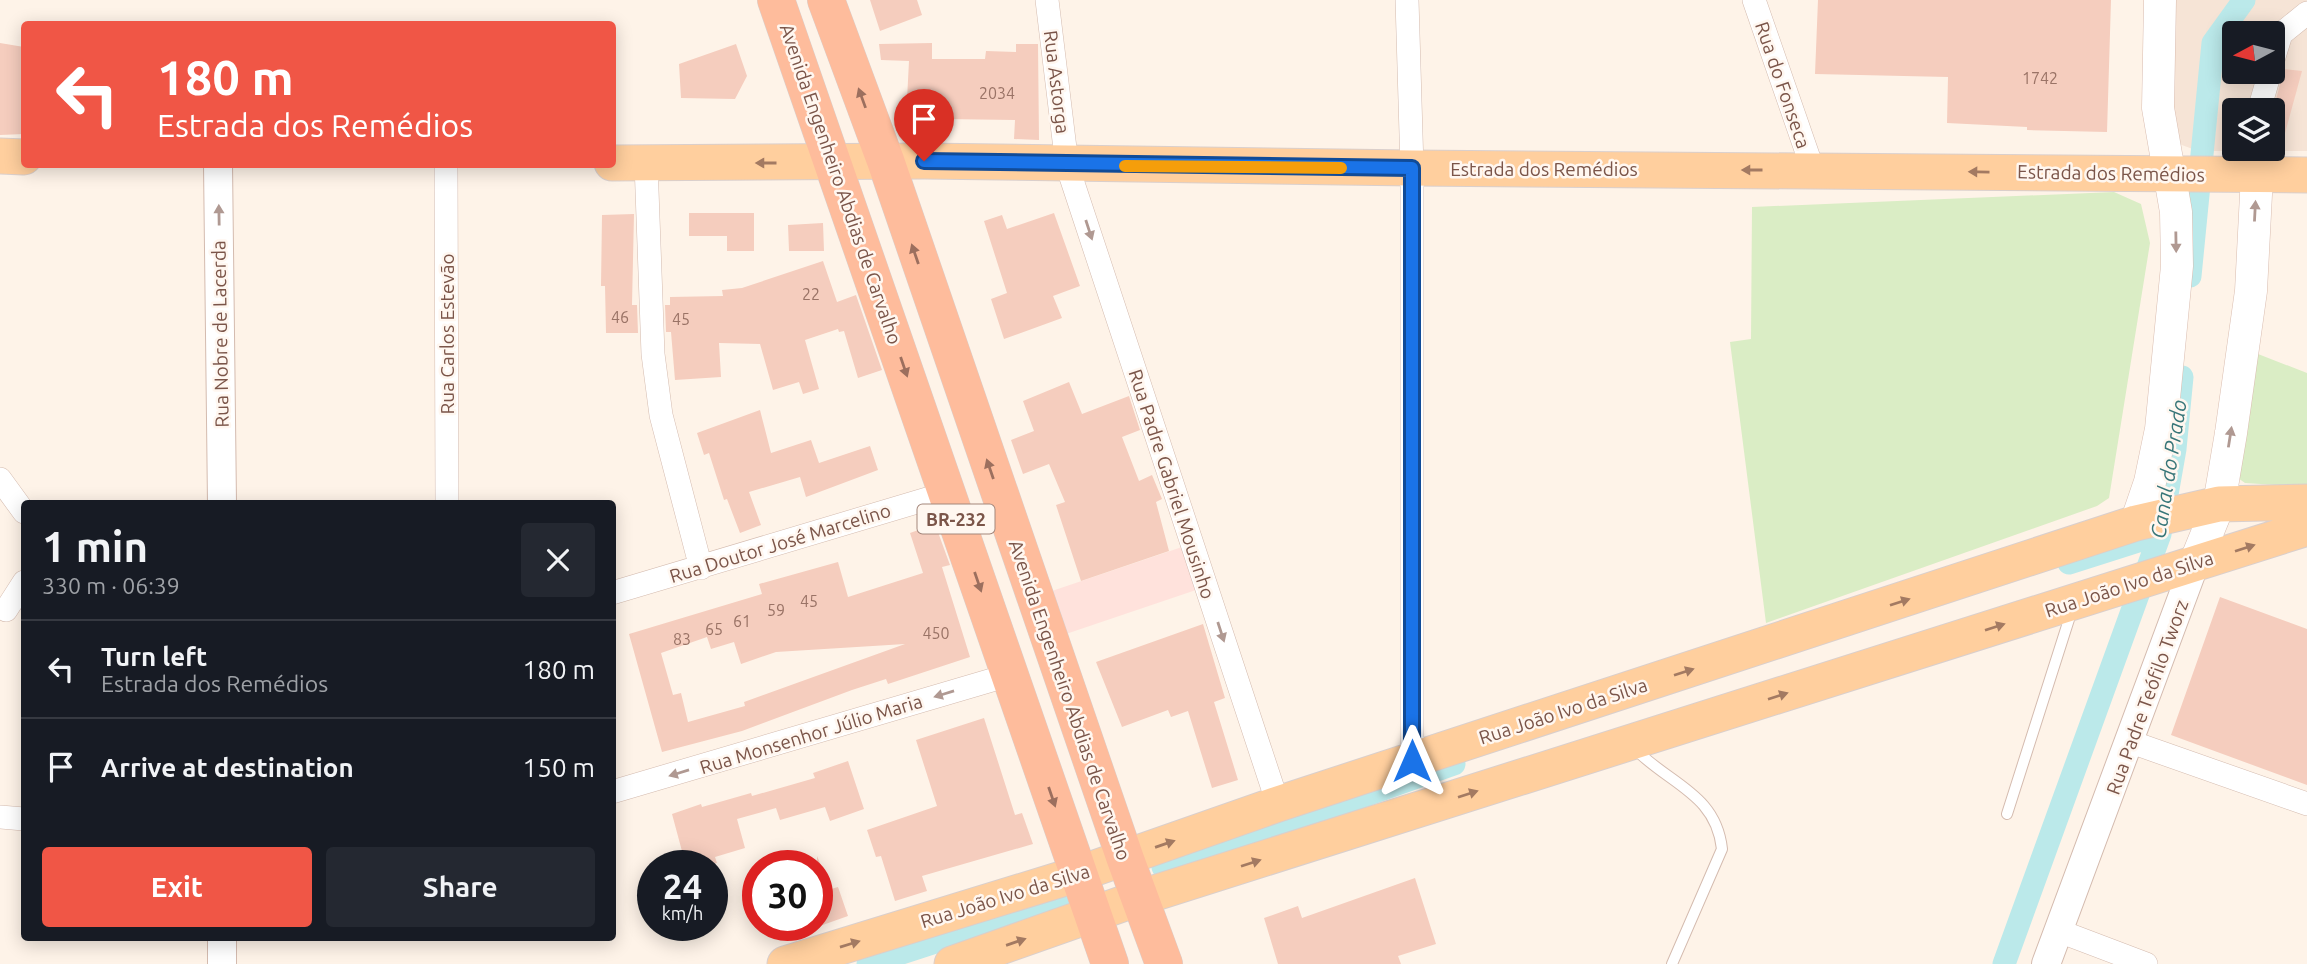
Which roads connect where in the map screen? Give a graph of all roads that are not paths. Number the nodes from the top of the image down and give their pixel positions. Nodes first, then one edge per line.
1 (776, 0) edge
2 (826, 0) edge
3 (1046, 0) edge
4 (1407, 0) edge
5 (1754, 0) edge
6 (2160, 0) edge
7 (2307, 13) edge
8 (2286, 30) edge
9 (0, 156) edge
10 (21, 157) edge
11 (886, 162) junction
12 (629, 163) edge
13 (834, 163) junction
14 (1067, 165) junction
15 (2250, 166) edge
16 (218, 168) edge
17 (446, 168) edge
18 (1412, 168) junction
19 (1813, 170) junction
20 (2179, 174) junction
21 (2307, 175) edge
22 (0, 479) edge
23 (947, 493) junction
24 (222, 500) edge
25 (447, 500) edge
26 (2307, 502) edge
27 (2205, 507) junction
28 (21, 508) edge
29 (2145, 521) junction
30 (2307, 528) edge
31 (2195, 563) junction
32 (701, 568) junction
33 (21, 588) edge
34 (616, 592) edge
35 (2089, 597) junction
36 (10, 611) edge
37 (1009, 675) junction
38 (2131, 742) junction
39 (1629, 743) junction
40 (1412, 761) junction
41 (616, 791) edge
42 (1278, 804) junction
43 (2307, 804) edge
44 (2007, 814) dead end
45 (0, 817) edge
46 (21, 820) edge
47 (1125, 858) junction
48 (1078, 874) junction
49 (1139, 898) junction
50 (1092, 915) junction
51 (2059, 931) junction
52 (222, 941) edge
53 (222, 964) edge
54 (785, 964) edge
55 (952, 964) edge
56 (1110, 964) edge
57 (1164, 964) edge
58 (1672, 964) edge
59 (2046, 964) edge
60 (2147, 964) edge

1 - 13 highway, Avenida Engenheiro Abdias de Carvalho / BR-232
11 -> 2 highway, Avenida Engenheiro Abdias de Carvalho / BR-232
3 - 14 street, Rua Astorga
4 - 18 street
5 - 19 street, Rua do Fonseca
6 - 20 main road
7 - 8 street
9 - 10 main road
11 - 13 main road, Estrada dos Remédios
11 - 14 main road, Estrada dos Remédios
47 -> 11 highway, Avenida Engenheiro Abdias de Carvalho / BR-232
13 -> 12 main road, Estrada dos Remédios
12 - 32 street
13 -> 23 highway, Avenida Engenheiro Abdias de Carvalho / BR-232
14 - 18 main road, Estrada dos Remédios
14 -> 42 street, Rua Padre Gabriel Mousinho
15 - 20 main road, Estrada dos Remédios
15 - 21 main road, Estrada dos Remédios
27 -> 15 main road, Rua Padre Teófilo Tworz
24 -> 16 street, Rua Nobre de Lacerda
17 - 25 street, Rua Carlos Estevão
19 -> 18 main road, Estrada dos Remédios
18 - 40 street
20 -> 19 main road, Estrada dos Remédios
20 -> 29 main road
22 - 28 street
23 - 32 street, Rua Doutor José Marcelino
23 -> 37 highway, Avenida Engenheiro Abdias de Carvalho / BR-232
26 - 27 main road, Rua João Ivo da Silva
27 - 29 main road, Rua João Ivo da Silva
27 - 31 main road, Rua Padre Teófilo Tworz
40 -> 29 main road, Rua João Ivo da Silva
31 -> 30 main road, Rua João Ivo da Silva
31 - 35 main road, Rua João Ivo da Silva
31 - 38 street, Rua Padre Teófilo Tworz
32 - 34 street, Rua Doutor José Marcelino
33 - 36 street
39 -> 35 main road, Rua João Ivo da Silva
35 - 44 lane
37 -> 41 street, Rua Monsenhor Júlio Maria
37 -> 48 highway, Avenida Engenheiro Abdias de Carvalho / BR-232
38 - 43 street
38 - 51 street, Rua Padre Teófilo Tworz
49 -> 39 main road, Rua João Ivo da Silva
39 - 58 lane
40 - 42 main road, Rua João Ivo da Silva
47 -> 42 main road, Rua João Ivo da Silva
45 - 46 street
47 - 48 main road, Rua João Ivo da Silva
47 - 49 highway, Avenida Engenheiro Abdias de Carvalho / BR-232
48 - 50 highway, Avenida Engenheiro Abdias de Carvalho / BR-232
54 -> 48 main road, Rua João Ivo da Silva
49 - 50 main road, Rua João Ivo da Silva
49 - 57 highway, Avenida Engenheiro Abdias de Carvalho / BR-232
55 -> 50 main road, Rua João Ivo da Silva
50 - 56 highway, Avenida Engenheiro Abdias de Carvalho / BR-232
51 - 59 street, Rua Padre Teófilo Tworz
51 - 60 street
52 - 53 street

